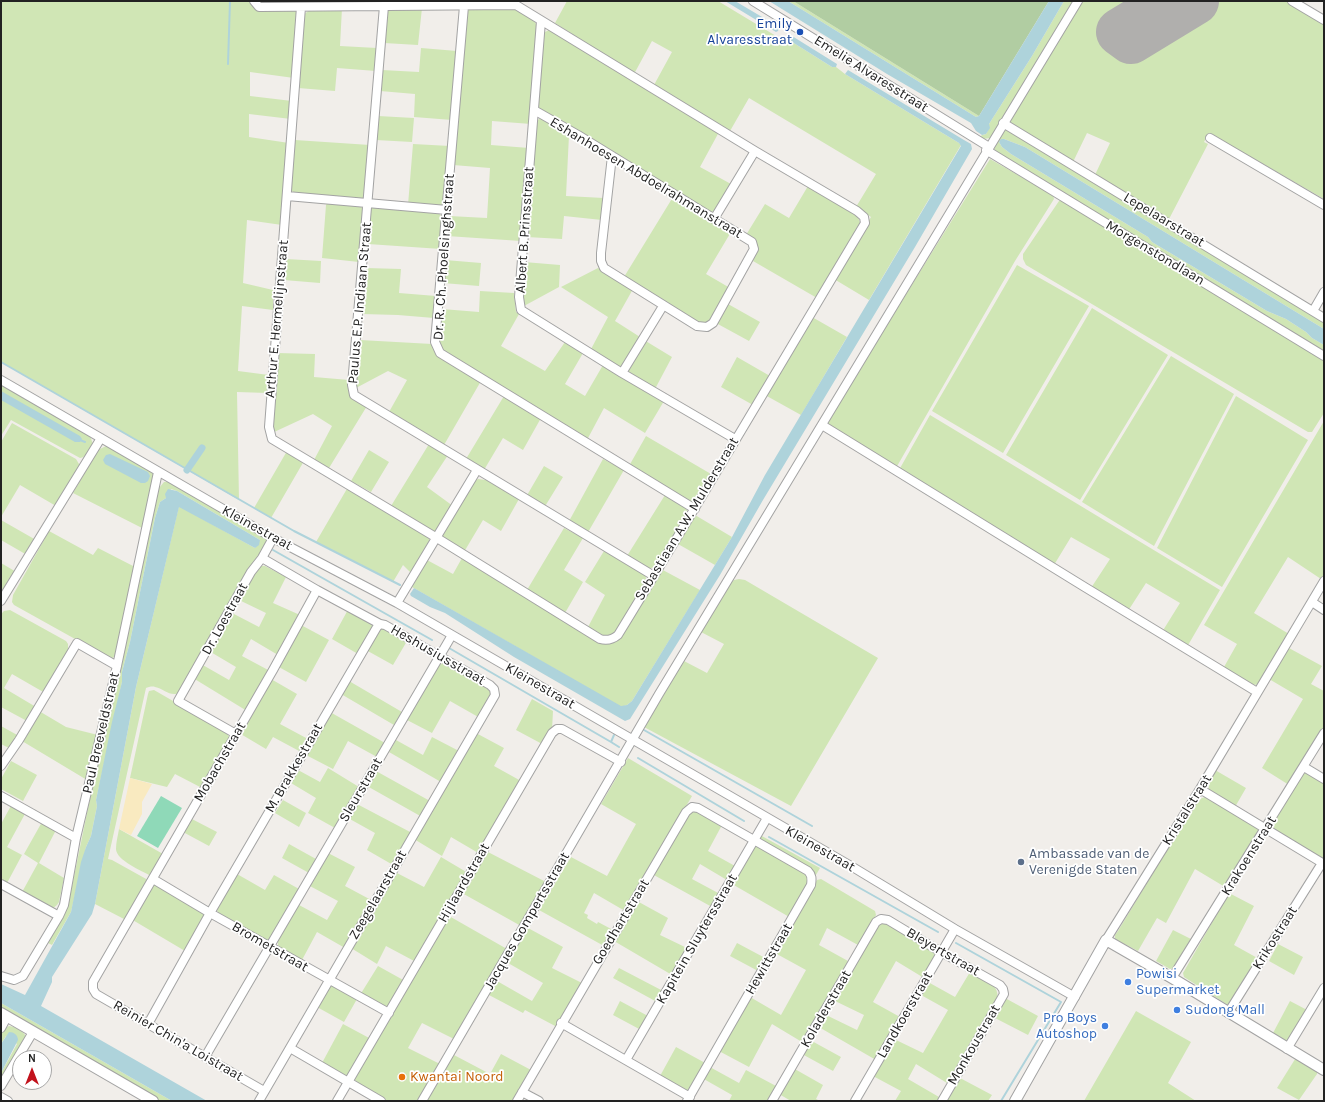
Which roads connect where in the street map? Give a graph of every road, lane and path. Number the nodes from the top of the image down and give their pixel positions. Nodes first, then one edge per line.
1 (254, 1) edge
2 (752, 1) edge
3 (1078, 1) edge
4 (1292, 1) edge
5 (384, 6) junction
6 (464, 6) junction
7 (301, 7) junction
8 (1324, 20) edge
9 (541, 21) junction
10 (534, 110) junction
11 (1003, 123) junction
12 (1210, 138) dead end
13 (988, 148) junction
14 (755, 151) junction
15 (612, 156) junction
16 (287, 196) junction
17 (368, 203) junction
18 (1324, 205) edge
19 (447, 210) junction
20 (714, 219) junction
21 (1324, 292) edge
22 (663, 306) junction
23 (1313, 311) junction
24 (1324, 318) edge
25 (1324, 356) edge
26 (622, 373) junction
27 (1, 380) edge
28 (822, 425) junction
29 (101, 438) junction
30 (735, 439) junction
31 (477, 470) junction
32 (158, 472) junction
33 (695, 509) junction
34 (273, 538) junction
35 (437, 538) junction
36 (262, 558) junction
37 (654, 576) junction
38 (1324, 581) edge
39 (317, 590) junction
40 (1, 601) edge
41 (1312, 602) junction
42 (397, 603) junction
43 (1324, 610) edge
44 (380, 624) junction
45 (452, 634) junction
46 (439, 656) junction
47 (117, 666) junction
48 (494, 689) joint
49 (1258, 692) junction
50 (1324, 733) edge
51 (236, 734) junction
52 (632, 740) junction
53 (620, 762) junction
54 (1, 766) edge
55 (1304, 767) junction
56 (1324, 779) edge
57 (1200, 789) junction
58 (1, 796) edge
59 (767, 818) junction
60 (1266, 829) junction
61 (76, 838) junction
62 (754, 841) junction
63 (1323, 863) edge
64 (153, 879) junction
65 (1, 884) edge
66 (210, 913) junction
67 (59, 916) junction
68 (882, 919) joint
69 (955, 929) junction
70 (1106, 940) junction
71 (270, 946) junction
72 (941, 952) junction
73 (1, 976) edge
74 (1172, 978) junction
75 (329, 980) junction
76 (1324, 988) edge
77 (93, 989) joint
78 (1003, 989) joint
79 (1074, 997) junction
80 (389, 1013) junction
81 (1228, 1013) junction
82 (4, 1015) edge
83 (562, 1023) junction
84 (148, 1024) junction
85 (1, 1028) edge
86 (33, 1032) junction
87 (290, 1048) junction
88 (1287, 1049) junction
89 (205, 1057) junction
90 (626, 1060) junction
91 (1324, 1070) edge
92 (348, 1082) junction
93 (1, 1086) edge
94 (264, 1091) junction
95 (522, 1092) junction
96 (1, 1097) edge
97 (689, 1099) edge
98 (8, 1101) edge
99 (153, 1101) edge
100 (259, 1101) edge
101 (337, 1101) edge
102 (381, 1101) edge
103 (422, 1101) edge
104 (516, 1101) edge
105 (539, 1101) edge
106 (772, 1101) edge
107 (855, 1101) edge
108 (942, 1101) edge
109 (1015, 1101) edge

1 - 7 street
2 - 13 street, Emelie Alvaresstraat
3 - 11 street, Jacques Gompertsstraat
4 - 8 street
5 - 6 street
5 - 7 street
5 - 17 street, Paulus E.P. Indiaan Straat
6 - 9 street
6 - 19 street, Dr. R. Ch. Phoelsinghstraat
7 - 16 street, Arthur E. Hermelijnstraat
9 - 10 street, Albert B. Prinsstraat
9 - 14 street
10 - 15 street, Eshanhoesen Abdoelrahmanstraat
10 - 26 street, Albert B. Prinsstraat
11 - 13 street, Jacques Gompertsstraat
11 - 23 street, Lepelaarstraat
12 - 18 street
13 - 25 street, Morgenstondlaan
13 - 28 street, Jacques Gompertsstraat
14 - 20 street
14 - 30 street, Sebastiaan A.W. Mulderstraat
15 - 20 street, Eshanhoesen Abdoelrahmanstraat
15 - 22 street
16 - 17 street
16 - 35 street, Arthur E. Hermelijnstraat
17 - 19 street
17 - 31 street, Paulus E.P. Indiaan Straat
19 - 33 street, Dr. R. Ch. Phoelsinghstraat
20 - 22 street, Eshanhoesen Abdoelrahmanstraat
21 - 23 street
22 - 26 street
23 - 24 street, Lepelaarstraat
26 - 30 street, Albert B. Prinsstraat
27 - 29 street, Kleinestraat
28 - 49 street
28 - 52 street, Jacques Gompertsstraat
29 - 32 street, Kleinestraat
29 - 40 street
30 - 33 street, Sebastiaan A.W. Mulderstraat
31 - 35 street
31 - 37 street, Paulus E.P. Indiaan Straat
32 - 34 street, Kleinestraat
32 - 47 street, Paul Breeveldstraat
33 - 37 street, Sebastiaan A.W. Mulderstraat
34 - 36 street, Dr. Loestraat
34 - 42 street, Kleinestraat
35 - 37 street, Sebastiaan A.W. Mulderstraat
35 - 42 street
36 - 39 street
36 - 51 street, Dr. Loestraat
38 - 41 street, Kristalstraat
39 - 44 street, Heshusiusstraat
39 - 51 street, Mobachstraat
41 - 43 street
41 - 49 street, Kristalstraat
42 - 45 street, Kleinestraat
44 - 46 street, Heshusiusstraat
44 - 66 street, M. Brakkestraat
45 - 46 street, Sleurstraat
45 - 52 street, Kleinestraat
46 - 48 street, Heshusiusstraat
46 - 71 street, Sleurstraat
47 - 54 street
47 - 61 street, Paul Breeveldstraat
48 - 75 street, Zeegelaarstraat
49 - 57 street, Kristalstraat
50 - 55 street, Krakoenstraat
51 - 64 street, Mobachstraat
52 - 53 street, Jacques Gompertsstraat
52 - 59 street, Kleinestraat
53 - 80 street, Hijlaardstraat
53 - 103 street, Jacques Gompertsstraat
55 - 56 street
55 - 60 street, Krakoenstraat
57 - 60 street
57 - 70 street, Kristalstraat
58 - 61 street
59 - 62 street, Kapitein Sluytersstraat
59 - 69 street, Kleinestraat
60 - 63 street
60 - 74 street, Krakoenstraat
61 - 67 street, Paul Breeveldstraat
62 - 83 street, Goedhartstraat
62 - 90 street, Kapitein Sluytersstraat
62 - 97 street, Hewittstraat
63 - 81 street, Krikostraat
64 - 66 street, Brometstraat
64 - 77 street, Mobachstraat
65 - 67 street
66 - 71 street, Brometstraat
66 - 84 street, M. Brakkestraat
67 - 73 street, Paul Breeveldstraat
68 - 72 street, Bleyertstraat
68 - 106 street, Koladerstraat
69 - 72 street, Landkoerstraat
69 - 79 street, Kleinestraat
70 - 74 street
70 - 79 street, Kristalstraat
71 - 75 street, Brometstraat
71 - 89 street, Sleurstraat
72 - 78 street, Bleyertstraat
72 - 107 street, Landkoerstraat
74 - 81 street
75 - 80 street, Brometstraat
75 - 87 street, Zeegelaarstraat
76 - 88 street
77 - 84 street, Reinier Chin'a Loistraat
78 - 108 street, Monkoustraat
79 - 109 street, Kristalstraat
80 - 92 street, Hijlaardstraat
81 - 88 street
82 - 85 street
82 - 86 street
83 - 90 street
83 - 95 street, Goedhartstraat
84 - 89 street, Reinier Chin'a Loistraat
86 - 93 street
86 - 99 street
87 - 92 street
87 - 94 street, Zeegelaarstraat
88 - 91 street
89 - 94 street, Reinier Chin'a Loistraat
90 - 97 street
92 - 101 street, Hijlaardstraat
92 - 102 street
94 - 100 street, Zeegelaarstraat
95 - 104 street, Goedhartstraat
95 - 105 street
96 - 98 street

